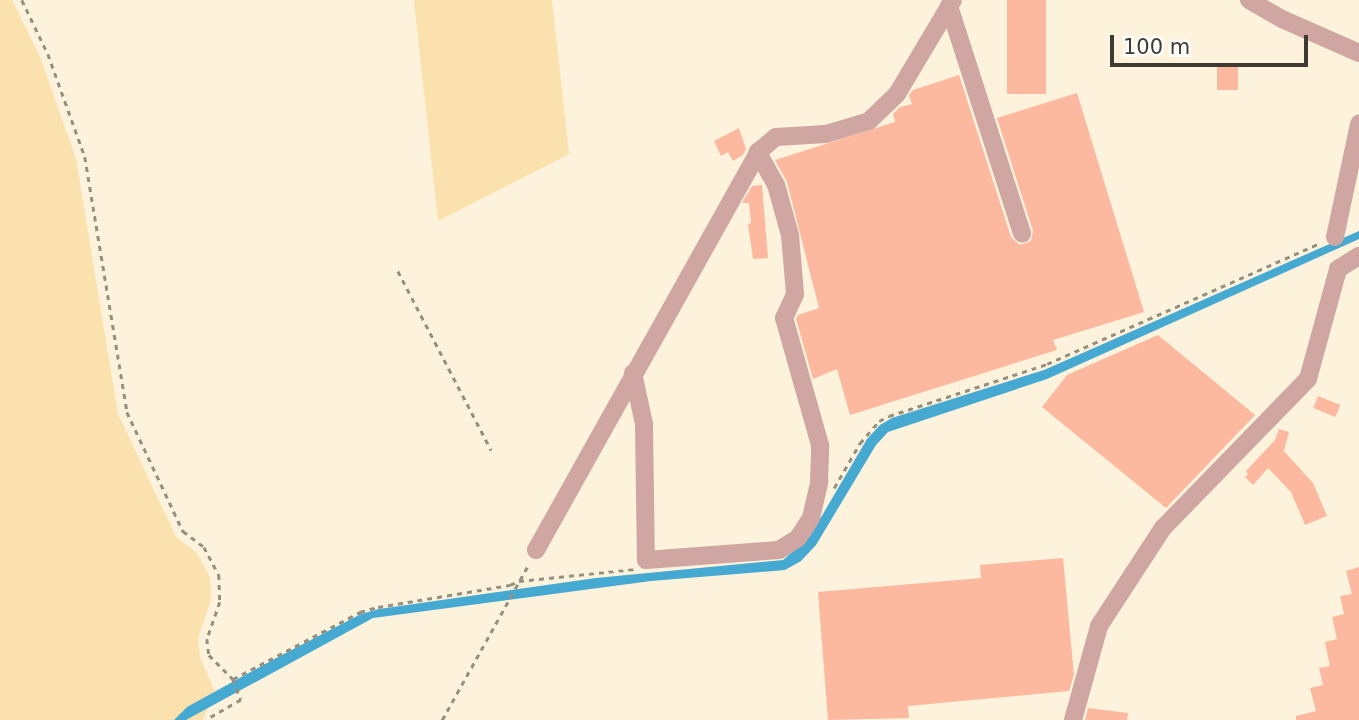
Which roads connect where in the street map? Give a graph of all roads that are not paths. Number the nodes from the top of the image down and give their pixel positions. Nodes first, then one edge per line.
1 (1249, 0) edge
2 (951, 3) edge
3 (1359, 53) edge
4 (1359, 124) edge
5 (758, 152) junction
6 (1022, 234) dead end
7 (1335, 237) road end
8 (1359, 256) edge
9 (634, 373) junction
10 (536, 550) road end
11 (1073, 720) edge

1 - 3 street
2 - 5 street
2 - 6 street
4 - 7 street
5 - 9 street
5 - 9 street
8 - 11 street
9 - 10 street

